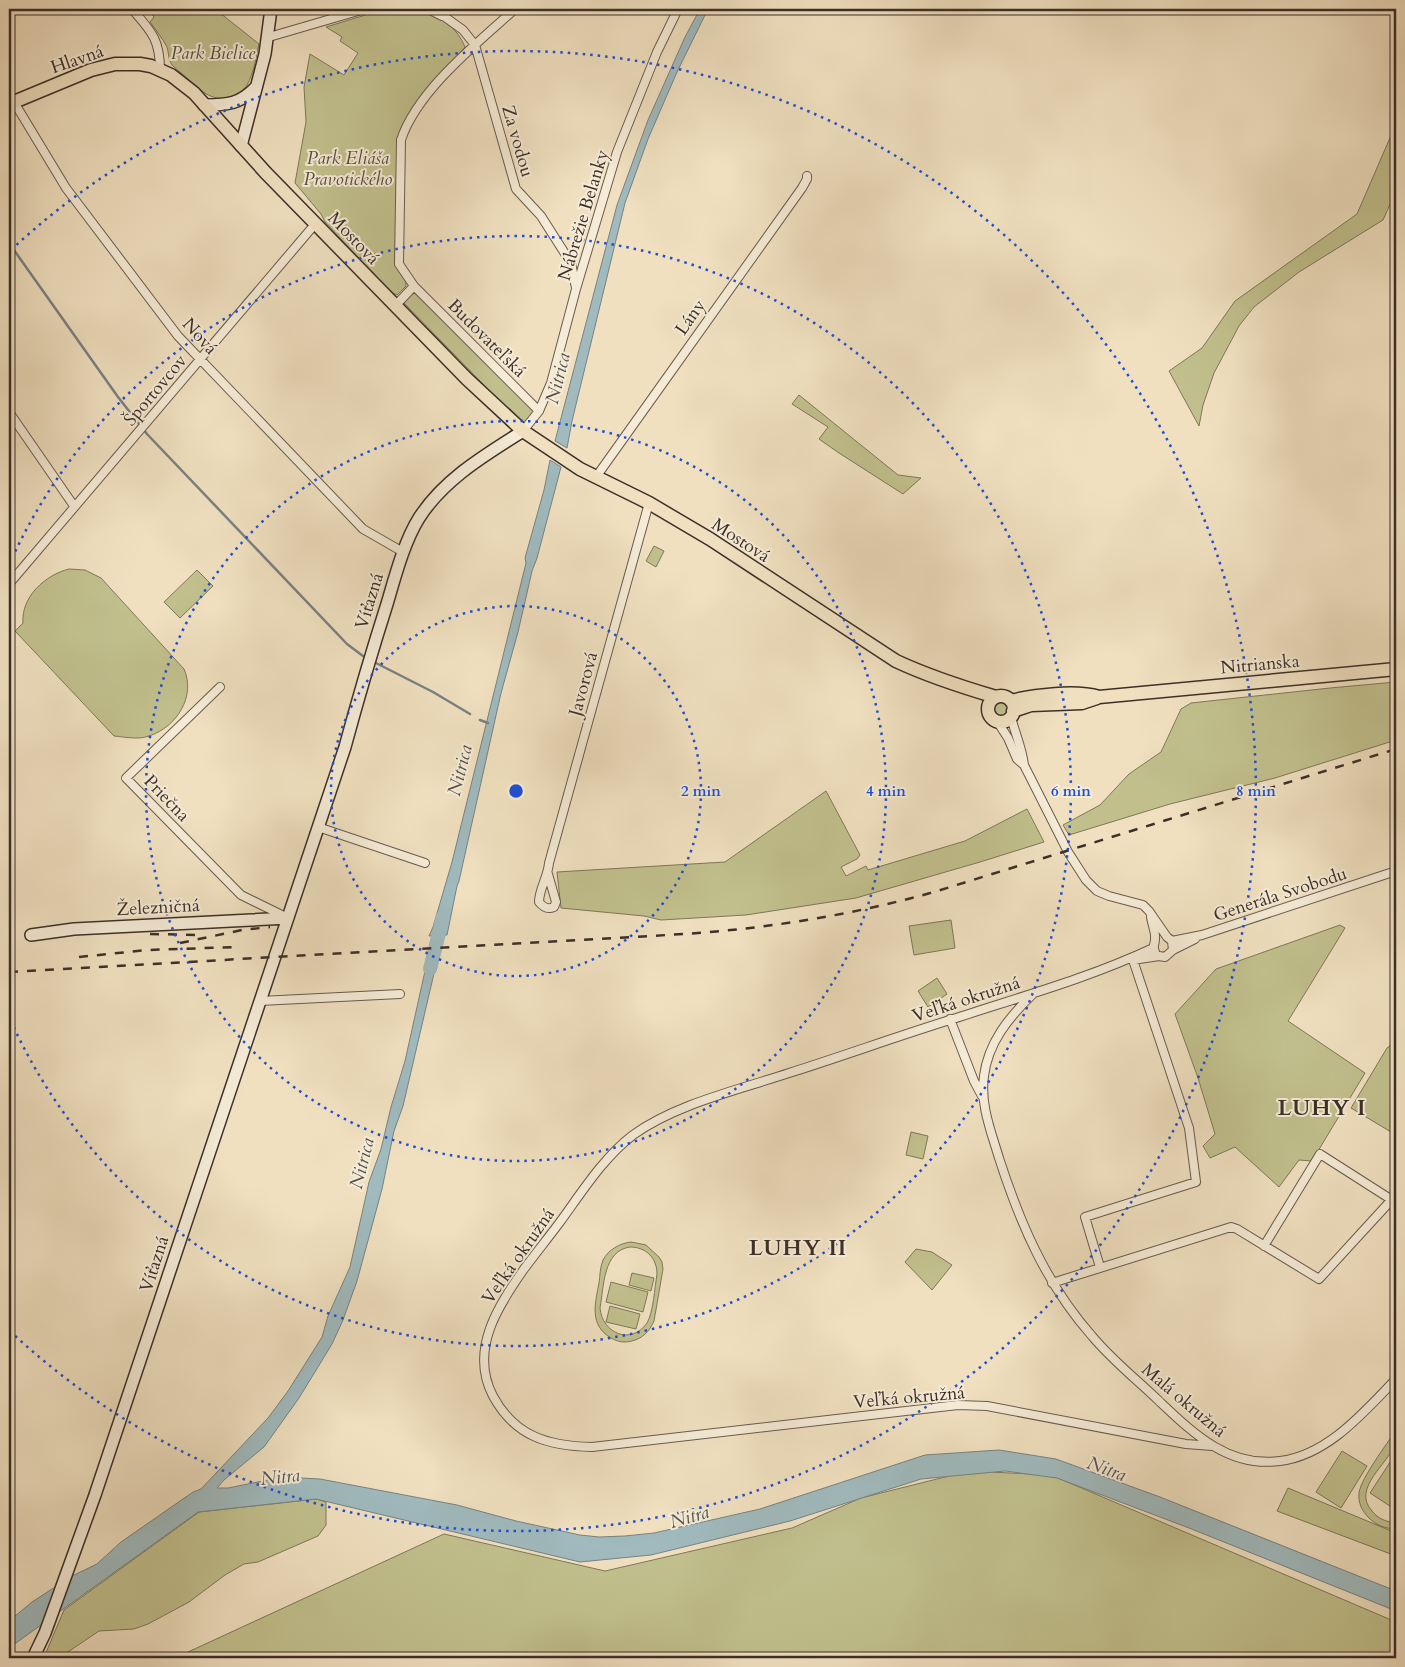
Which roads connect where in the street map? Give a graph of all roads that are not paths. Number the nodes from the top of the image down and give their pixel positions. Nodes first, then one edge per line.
1 (132, 9) edge
2 (271, 9) edge
3 (365, 9) edge
4 (428, 9) edge
5 (439, 9) edge
6 (515, 9) edge
7 (678, 9) edge
8 (445, 17) junction
9 (269, 37) junction
10 (475, 45) junction
11 (160, 70) junction
12 (256, 87) junction
13 (11, 104) edge
14 (204, 105) junction
15 (241, 146) junction
16 (807, 176) dead end
17 (316, 223) junction
18 (414, 286) junction
19 (576, 290) junction
20 (394, 306) junction
21 (200, 359) junction
22 (539, 411) junction
23 (9, 412) edge
24 (523, 431) junction
25 (596, 477) junction
26 (649, 503) junction
27 (74, 506) junction
28 (404, 552) junction
29 (9, 584) edge
30 (1396, 668) edge
31 (220, 687) dead end
32 (992, 702) junction
33 (1012, 710) junction
34 (997, 721) junction
35 (1024, 765) junction
36 (318, 827) junction
37 (425, 863) dead end
38 (1396, 871) edge
39 (548, 874) dead end
40 (1146, 908) junction
41 (288, 918) junction
42 (31, 935) dead end
43 (1202, 936) junction
44 (1169, 939) junction
45 (1154, 944) junction
46 (1173, 950) junction
47 (1159, 956) junction
48 (1134, 960) junction
49 (1123, 962) junction
50 (400, 994) dead end
51 (1033, 994) junction
52 (260, 1001) junction
53 (950, 1019) junction
54 (983, 1098) junction
55 (1394, 1197) edge
56 (1264, 1246) junction
57 (1100, 1267) junction
58 (1052, 1283) junction
59 (1396, 1379) edge
60 (1212, 1446) junction
61 (33, 1658) edge

1 - 11 street
2 - 9 main road
3 - 9 street
4 - 8 street
5 - 8 street
6 - 10 street, Budovateľská
7 - 19 street, Nábrežie Belanky
8 - 10 street
9 - 12 main road
10 - 18 street, Budovateľská
10 - 19 street, Za vodou
11 - 13 main road, Hlavná
11 - 14 main road, Mostová
12 - 14 main road
12 - 15 main road
13 - 21 street, Nová
14 - 15 main road, Mostová
15 - 17 main road, Mostová
16 - 25 street, Lány
17 - 20 main road, Mostová
17 - 21 street, Športovcov
18 - 20 street
18 - 22 street, Budovateľská
19 - 22 street, Nábrežie Belanky
20 - 24 main road, Mostová
21 - 27 street, Športovcov
21 - 28 street, Nová
22 - 24 street, Nábrežie Belanky
23 - 27 street
24 - 25 main road, Mostová
24 - 28 main road, Víťazná
25 - 26 main road, Mostová
26 - 32 main road, Mostová
26 - 39 street, Javorová
27 - 29 street, Športovcov
28 - 36 main road, Víťazná
30 - 33 main road, Nitrianska
31 - 41 street, Priečna
32 - 33 main road
32 - 34 main road
33 - 34 main road
33 - 35 street
34 - 35 street
35 - 40 street
36 - 37 street
36 - 41 main road, Víťazná
38 - 43 street, Generála Svobodu
40 - 44 street
40 - 45 street
41 - 42 main road, Železničná
41 - 52 main road, Víťazná
43 - 44 street, Generála Svobodu
43 - 46 street
44 - 45 street
44 - 46 street
45 - 47 street
45 - 49 street
46 - 47 street
47 - 48 street
48 - 49 street
48 - 57 street
49 - 51 street
50 - 52 street
51 - 53 street, Veľká okružná
51 - 54 street, Malá okružná
52 - 61 main road, Víťazná
53 - 54 street, Malá okružná
53 - 60 street, Veľká okružná
54 - 58 street, Malá okružná
55 - 56 street
55 - 56 street
56 - 57 street
57 - 58 street
58 - 60 street, Malá okružná
59 - 60 street, Malá okružná

